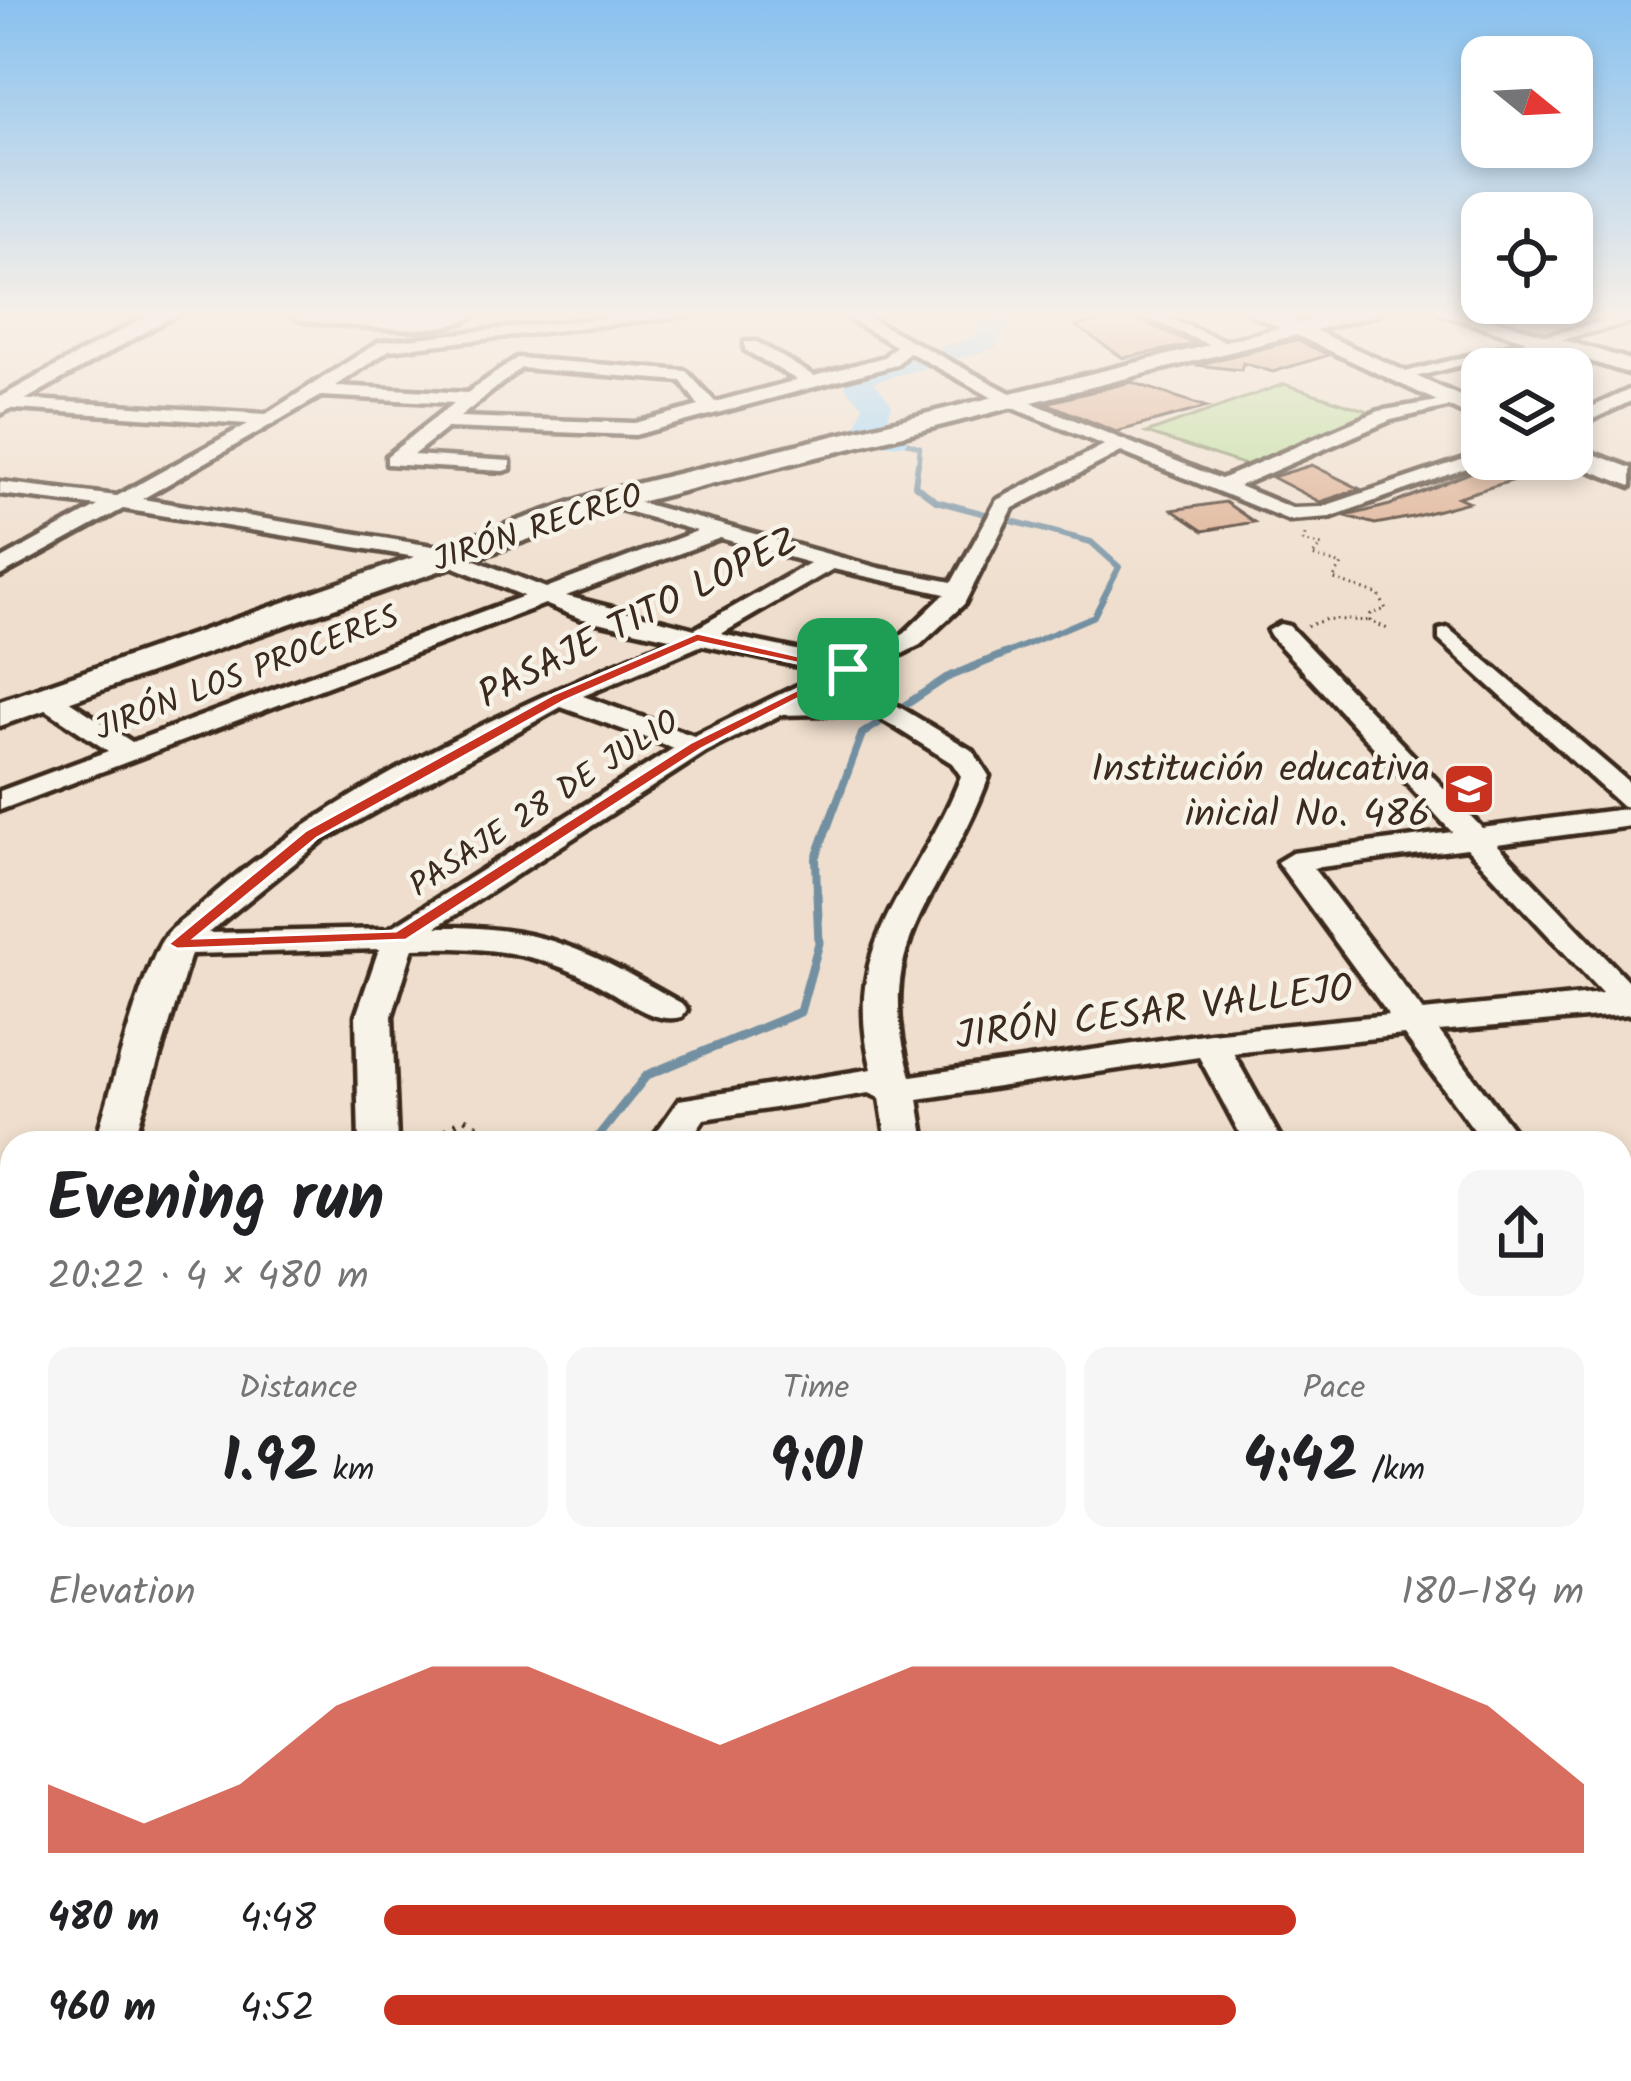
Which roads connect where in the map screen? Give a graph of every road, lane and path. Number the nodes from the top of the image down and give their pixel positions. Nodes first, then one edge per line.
1 (110, 411) edge
2 (281, 411) edge
3 (456, 411) edge
4 (534, 411) edge
5 (706, 411) edge
6 (968, 411) edge
7 (1036, 411) edge
8 (1406, 411) edge
9 (268, 420) junction
10 (443, 422) junction
11 (518, 424) junction
12 (1116, 447) junction
13 (1593, 463) edge
14 (503, 465) dead end
15 (1461, 466) edge
16 (1631, 478) edge
17 (0, 488) edge
18 (1218, 488) junction
19 (609, 500) junction
20 (116, 503) junction
21 (1294, 519) junction
22 (718, 531) junction
23 (445, 555) junction
24 (830, 562) junction
25 (0, 569) edge
26 (959, 590) junction
27 (540, 596) junction
28 (1370, 621) junction
29 (1388, 628) dead end
30 (1280, 631) joint
31 (1448, 635) dead end
32 (697, 638) junction
33 (848, 669) junction
34 (46, 697) junction
35 (559, 698) junction
36 (755, 713) junction
37 (0, 714) edge
38 (696, 746) junction
39 (127, 751) junction
40 (1631, 799) edge
41 (0, 800) edge
42 (1631, 817) edge
43 (1468, 836) junction
44 (400, 936) junction
45 (177, 944) junction
46 (1630, 1002) edge
47 (669, 1010) dead end
48 (1416, 1023) junction
49 (1210, 1044) junction
50 (895, 1090) junction
51 (118, 1131) edge
52 (378, 1131) edge
53 (443, 1131) edge
54 (477, 1131) edge
55 (676, 1131) edge
56 (905, 1131) edge
57 (1257, 1131) edge
58 (1495, 1131) edge

1 - 9 street
2 - 9 street
3 - 10 street
4 - 11 street
5 - 11 street
6 - 19 main road, JIRÓN RECREO
7 - 12 street
8 - 18 street
9 - 20 street
10 - 11 street
10 - 14 street
12 - 18 street
12 - 26 street, PASAJE 28 DE JULIO
13 - 16 street
15 - 21 street
17 - 20 street
18 - 21 street
19 - 22 street
19 - 23 main road, JIRÓN RECREO
20 - 23 street
20 - 25 street
21 - 28 path
22 - 24 street
22 - 27 street, JIRÓN LOS PROCERES
23 - 27 street
23 - 34 main road, JIRÓN RECREO
24 - 26 street
24 - 32 street, PASAJE TITO LOPEZ
26 - 33 street, PASAJE 28 DE JULIO
27 - 32 street
27 - 39 street, JIRÓN LOS PROCERES
28 - 29 path
28 - 30 path
30 - 43 street
31 - 40 street
32 - 33 street
32 - 35 street, PASAJE TITO LOPEZ
33 - 36 street, PASAJE 28 DE JULIO
34 - 37 main road, JIRÓN RECREO
34 - 39 street
35 - 38 street
35 - 45 street, PASAJE TITO LOPEZ
36 - 38 street, PASAJE 28 DE JULIO
36 - 50 street
38 - 44 street, PASAJE 28 DE JULIO
39 - 41 street, JIRÓN LOS PROCERES
42 - 43 street
43 - 46 street
43 - 48 street
44 - 45 street
44 - 47 street
44 - 52 street, PASAJE 28 DE JULIO
45 - 51 street
46 - 48 street, JIRÓN CESAR VALLEJO
48 - 49 street, JIRÓN CESAR VALLEJO
48 - 58 street
49 - 50 street, JIRÓN CESAR VALLEJO
49 - 57 street
50 - 55 street, JIRÓN CESAR VALLEJO
50 - 56 street
53 - 54 path

